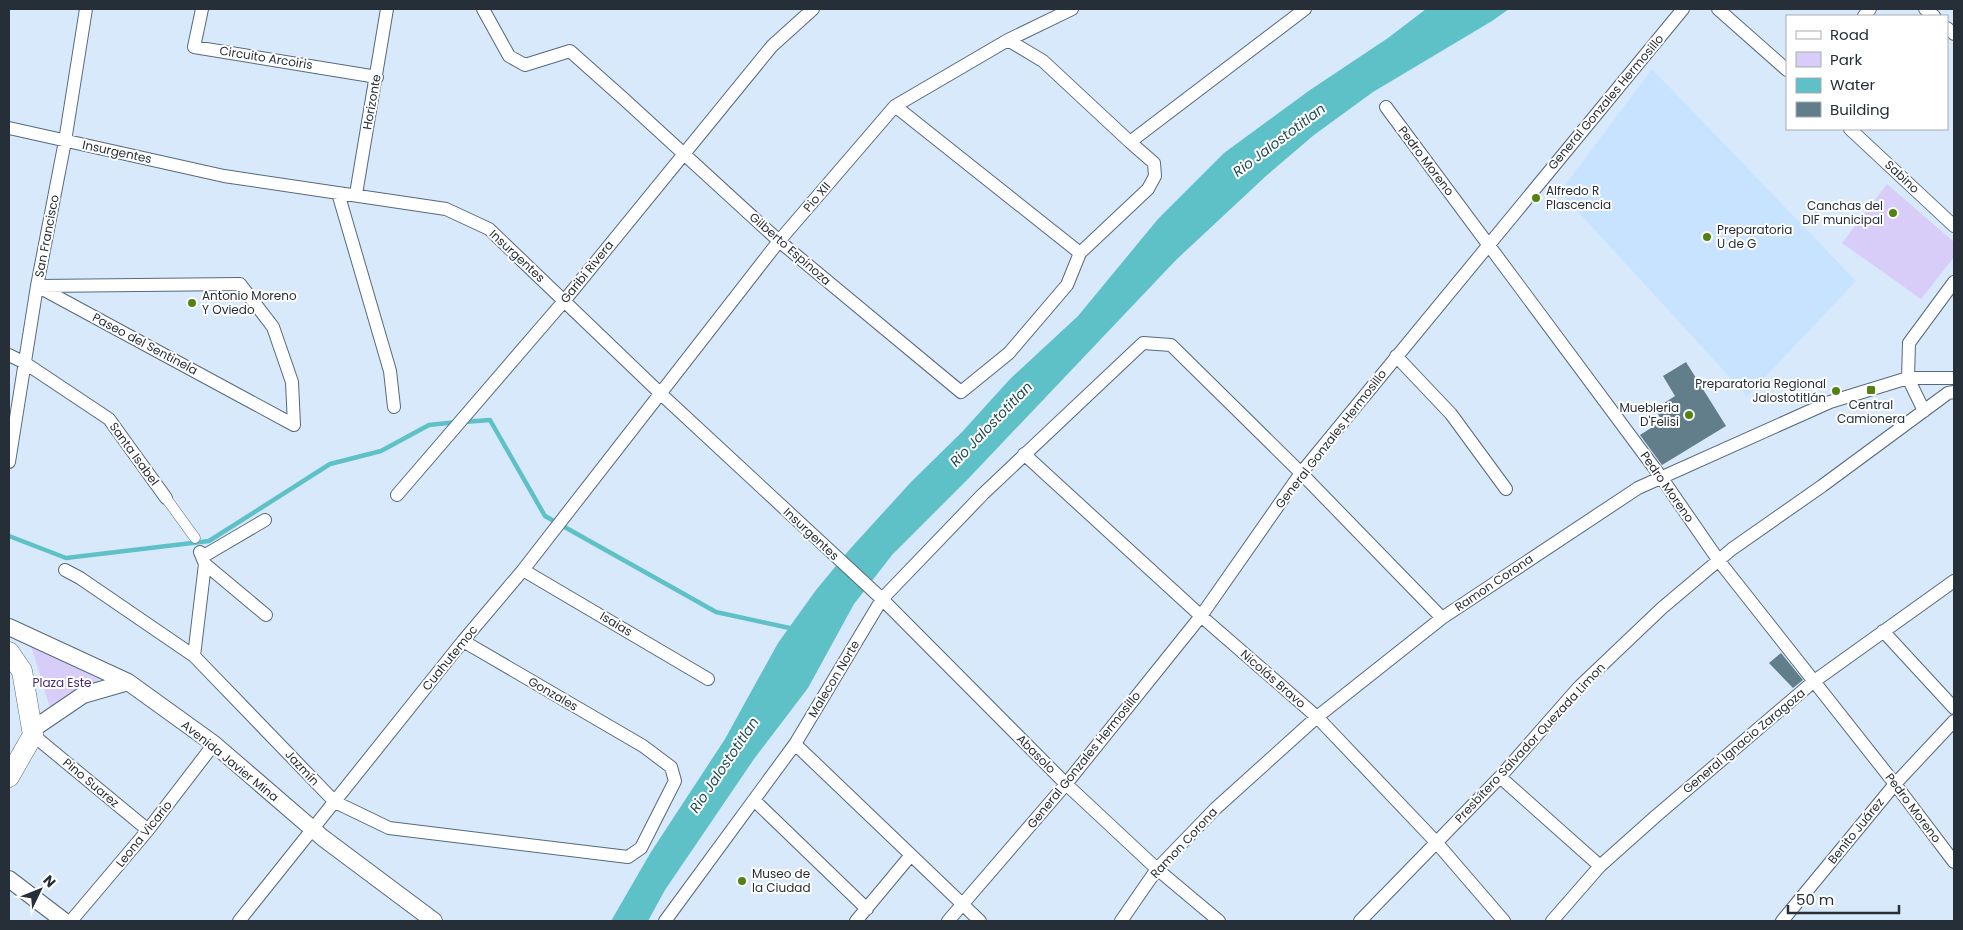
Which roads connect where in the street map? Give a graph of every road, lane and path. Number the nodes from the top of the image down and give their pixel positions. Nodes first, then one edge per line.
1 (86, 9) edge
2 (202, 9) edge
3 (387, 9) edge
4 (483, 9) edge
5 (813, 9) edge
6 (1072, 9) edge
7 (1305, 9) edge
8 (1683, 9) edge
9 (1718, 9) edge
10 (1008, 40) junction
11 (1786, 69) edge
12 (377, 76) junction
13 (895, 106) junction
14 (1386, 108) dead end
15 (9, 128) edge
16 (1851, 130) edge
17 (65, 141) junction
18 (1130, 142) junction
19 (684, 154) junction
20 (338, 193) junction
21 (356, 194) junction
22 (1954, 226) edge
23 (779, 241) junction
24 (1488, 244) junction
25 (1080, 254) junction
26 (1954, 282) edge
27 (37, 286) junction
28 (564, 301) junction
29 (9, 355) edge
30 (1396, 356) junction
31 (25, 363) junction
32 (1908, 378) junction
33 (1952, 378) edge
34 (1951, 393) edge
35 (661, 394) junction
36 (394, 407) dead end
37 (1924, 411) junction
38 (1024, 454) junction
39 (9, 462) edge
40 (1301, 473) junction
41 (1661, 477) junction
42 (1506, 488) dead end
43 (397, 495) dead end
44 (166, 498) joint
45 (265, 520) dead end
46 (194, 538) dead end
47 (202, 558) junction
48 (1719, 561) junction
49 (65, 570) dead end
50 (523, 570) junction
51 (1954, 581) edge
52 (882, 599) junction
53 (266, 615) dead end
54 (1201, 616) junction
55 (1442, 618) junction
56 (9, 627) edge
57 (1884, 631) junction
58 (463, 641) junction
59 (9, 652) edge
60 (194, 656) junction
61 (708, 679) dead end
62 (128, 682) junction
63 (1813, 682) junction
64 (1954, 708) edge
65 (1317, 717) junction
66 (1954, 722) edge
67 (33, 732) junction
68 (214, 744) junction
69 (795, 744) junction
70 (16, 757) edge
71 (9, 777) edge
72 (1500, 777) junction
73 (1066, 784) junction
74 (1895, 784) junction
75 (754, 800) junction
76 (335, 802) junction
77 (313, 829) junction
78 (148, 830) junction
79 (1436, 842) junction
80 (591, 853) joint
81 (911, 855) junction
82 (1954, 862) edge
83 (1600, 866) junction
84 (1157, 869) junction
85 (9, 879) edge
86 (962, 905) junction
87 (867, 909) junction
88 (64, 921) edge
89 (72, 921) edge
90 (239, 921) edge
91 (434, 921) edge
92 (665, 921) edge
93 (856, 921) edge
94 (948, 921) edge
95 (980, 921) edge
96 (1121, 921) edge
97 (1219, 921) edge
98 (1360, 921) edge
99 (1504, 921) edge
100 (1552, 921) edge
101 (1782, 921) edge

1 - 17 street, San Francisco
2 - 12 street, Circuito Arcoiris
3 - 12 street, Horizonte
4 - 19 street, Gilberto Espinoza
5 - 19 street, Garibi Rivera
6 - 10 street, Pio XII
7 - 18 street
8 - 24 street, General Gonzales Hermosillo
9 - 11 street
10 - 13 street, Pio XII
10 - 18 street
12 - 21 street, Horizonte
13 - 23 street, Pio XII
13 - 25 street
14 - 24 street, Pedro Moreno
15 - 17 street, Insurgentes
16 - 22 street, Sabino
17 - 20 street, Insurgentes
17 - 27 street, San Francisco
18 - 25 street
19 - 23 street, Gilberto Espinoza
19 - 28 street, Garibi Rivera
20 - 21 street, Insurgentes
20 - 36 street
21 - 28 street, Insurgentes
23 - 25 street, Gilberto Espinoza
23 - 35 street, Pio XII
24 - 30 street, General Gonzales Hermosillo
24 - 41 street, Pedro Moreno
26 - 32 street
27 - 27 street, Paseo del Sentinela
27 - 31 street, San Francisco
28 - 35 street, Insurgentes
28 - 43 street, Garibi Rivera
29 - 31 street, Santa Isabel
30 - 40 street, General Gonzales Hermosillo
30 - 42 street
31 - 39 street, San Francisco
31 - 44 street, Santa Isabel
32 - 33 street, Ramon Corona
32 - 37 street
32 - 41 street, Ramon Corona
34 - 37 street, Presbítero Salvador Quezada Limon
35 - 50 street, Cuahutemoc
35 - 52 street, Insurgentes
37 - 48 street, Presbítero Salvador Quezada Limon
38 - 40 street, Malecon Norte
38 - 52 street, Malecon Norte
38 - 54 street, Nicolás Bravo
40 - 54 street, General Gonzales Hermosillo
40 - 55 street, Malecon Norte
41 - 48 street, Pedro Moreno
41 - 55 street, Ramon Corona
44 - 46 street, Santa Isabel
45 - 47 street
47 - 53 street
47 - 60 street
48 - 63 street, Pedro Moreno
48 - 72 street, Presbítero Salvador Quezada Limon
49 - 60 street, Jazmín
50 - 58 street, Cuahutemoc
50 - 61 street, Isaias
51 - 57 street, General Ignacio Zaragoza
52 - 69 street, Malecon Norte
52 - 73 street, Abasolo
54 - 65 street, Nicolás Bravo
54 - 73 street, General Gonzales Hermosillo
55 - 65 street, Ramon Corona
56 - 62 street, Avenida Javier Mina
57 - 63 street, General Ignacio Zaragoza
57 - 64 street
58 - 76 street, Cuahutemoc
58 - 80 street, Gonzales
59 - 67 main road
60 - 76 street, Jazmín
62 - 67 street
62 - 68 street, Avenida Javier Mina
63 - 74 street, Pedro Moreno
63 - 83 street, General Ignacio Zaragoza
65 - 79 street, Nicolás Bravo
65 - 84 street, Ramon Corona
66 - 74 street, Benito Juárez
67 - 70 main road
67 - 78 street, Pino Suarez
68 - 77 street, Avenida Javier Mina
68 - 78 street, Leona Vicario
69 - 75 street, Malecon Norte
69 - 81 street
70 - 71 main road
72 - 79 street, Presbítero Salvador Quezada Limon
72 - 83 street
73 - 84 street, Abasolo
73 - 86 street, General Gonzales Hermosillo
74 - 82 street, Pedro Moreno
74 - 101 street, Benito Juárez
75 - 87 street
75 - 92 street, Malecon Norte
76 - 77 street, Cuahutemoc
76 - 80 street, Jazmín
77 - 90 street, Cuahutemoc
77 - 91 street, Avenida Javier Mina
78 - 89 street, Leona Vicario
79 - 98 street, Presbítero Salvador Quezada Limon
79 - 99 street, Nicolás Bravo
81 - 86 street
81 - 87 street
83 - 100 street, General Ignacio Zaragoza
84 - 96 street, Ramon Corona
84 - 97 street, Abasolo
85 - 88 street
86 - 94 street, General Gonzales Hermosillo
86 - 95 street
87 - 93 street

